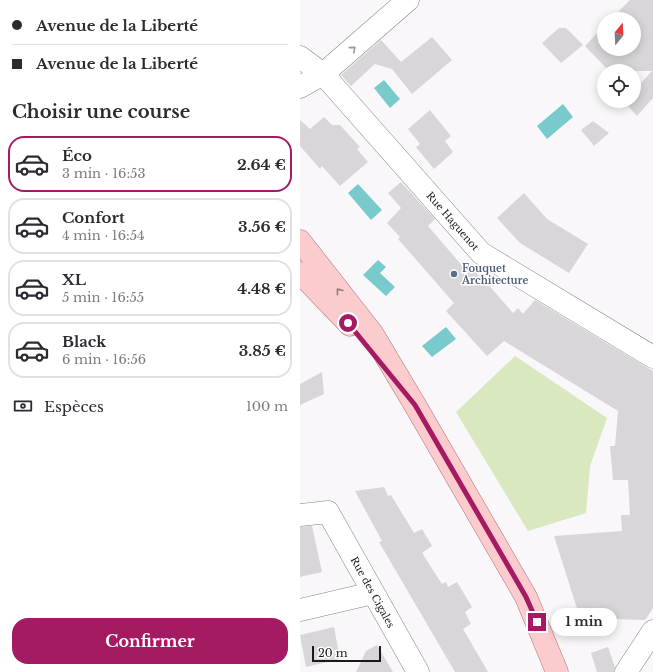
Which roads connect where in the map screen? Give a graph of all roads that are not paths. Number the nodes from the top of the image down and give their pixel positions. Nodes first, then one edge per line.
1 (408, 0) edge
2 (300, 57) edge
3 (323, 74) junction
4 (300, 87) edge
5 (300, 241) edge
6 (300, 273) edge
7 (300, 295) edge
8 (348, 323) junction
9 (653, 357) edge
10 (415, 405) junction
11 (300, 515) edge
12 (374, 593) junction
13 (300, 610) edge
14 (653, 631) edge
15 (418, 672) edge
16 (557, 672) edge
17 (626, 672) edge

3 -> 1 street
2 - 3 street, Rue Haguenot
3 - 4 street
3 - 9 street, Rue Haguenot
10 -> 5 main road
6 - 8 main road
7 - 8 main road
8 - 10 main road
10 - 16 main road
11 - 12 street, Rue des Cigales
12 - 13 street
12 - 15 street, Rue des Cigales
14 - 17 street

